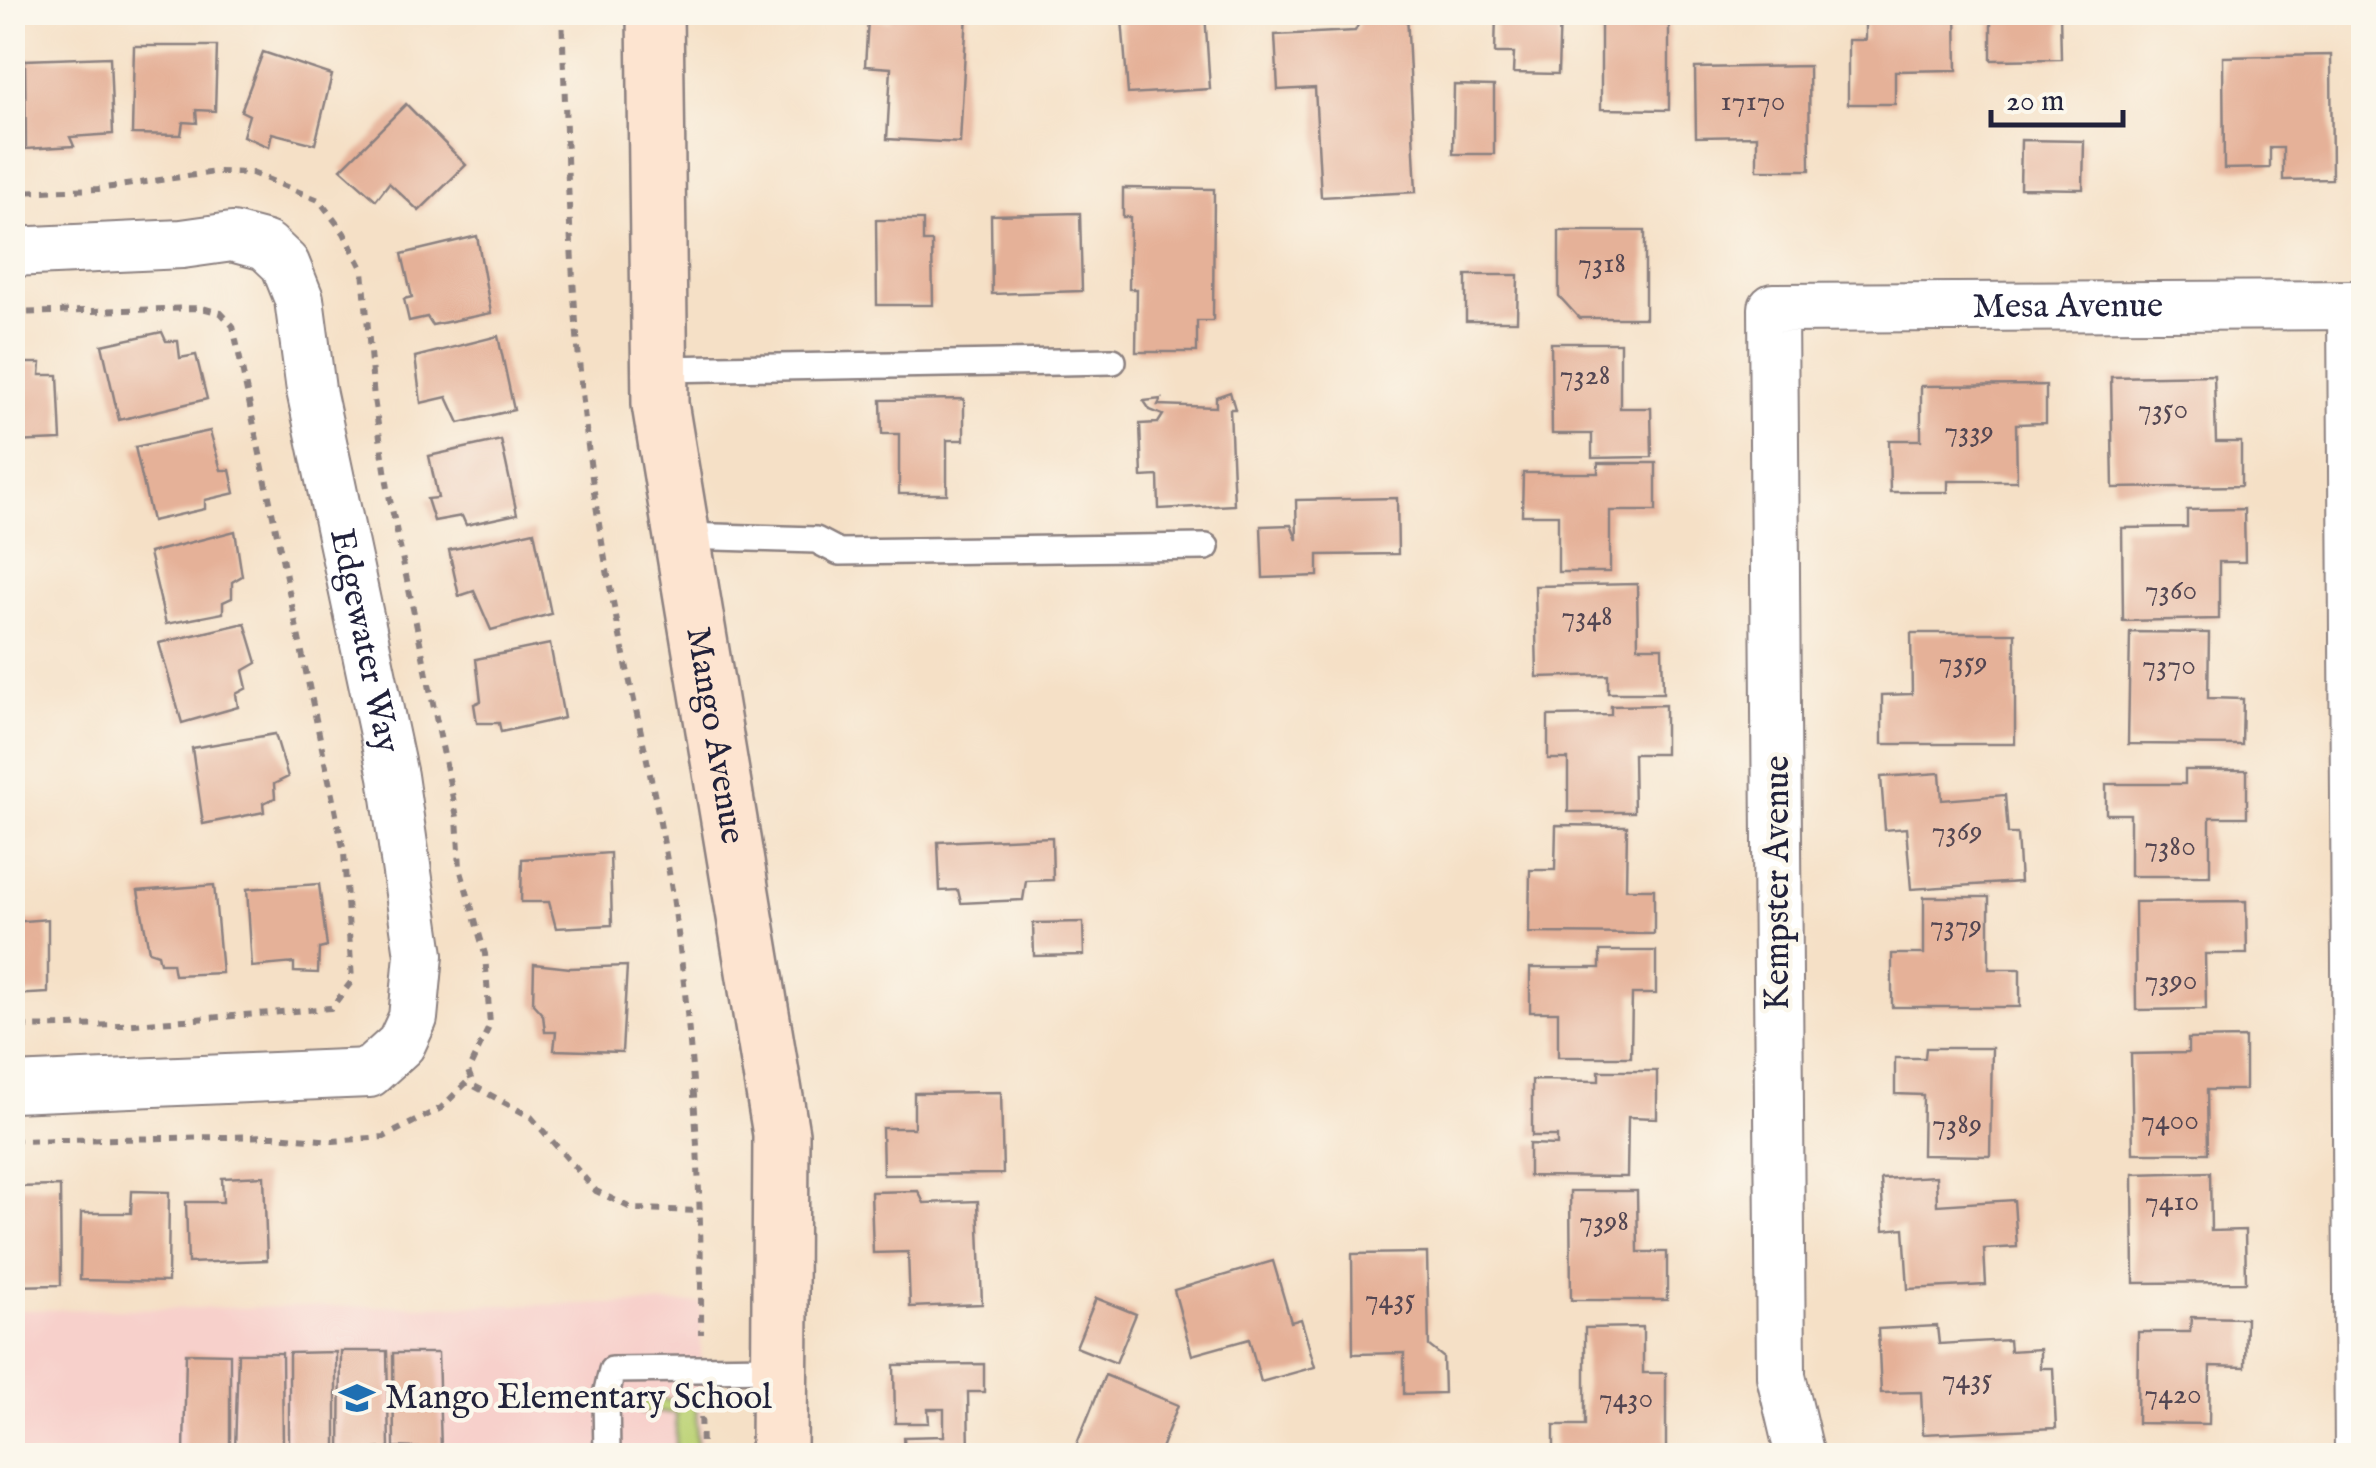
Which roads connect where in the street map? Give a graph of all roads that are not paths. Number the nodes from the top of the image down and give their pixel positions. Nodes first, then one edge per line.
1 (654, 12) edge
2 (12, 252) edge
3 (2358, 305) edge
4 (1773, 308) joint
5 (1113, 361) dead end
6 (660, 369) junction
7 (682, 536) junction
8 (1206, 548) dead end
9 (12, 1088) edge
10 (780, 1368) junction
11 (608, 1456) edge
12 (779, 1456) edge
13 (1800, 1456) edge
14 (2359, 1456) edge

1 - 6 street, Mango Avenue
2 - 9 street, Edgewater Way
3 - 4 street, Mesa Avenue
3 - 14 street
4 - 13 street, Kempster Avenue
5 - 6 lane
6 - 7 street, Mango Avenue
7 - 8 lane
7 - 10 street, Mango Avenue
10 - 11 lane
10 - 12 street, Mango Avenue

